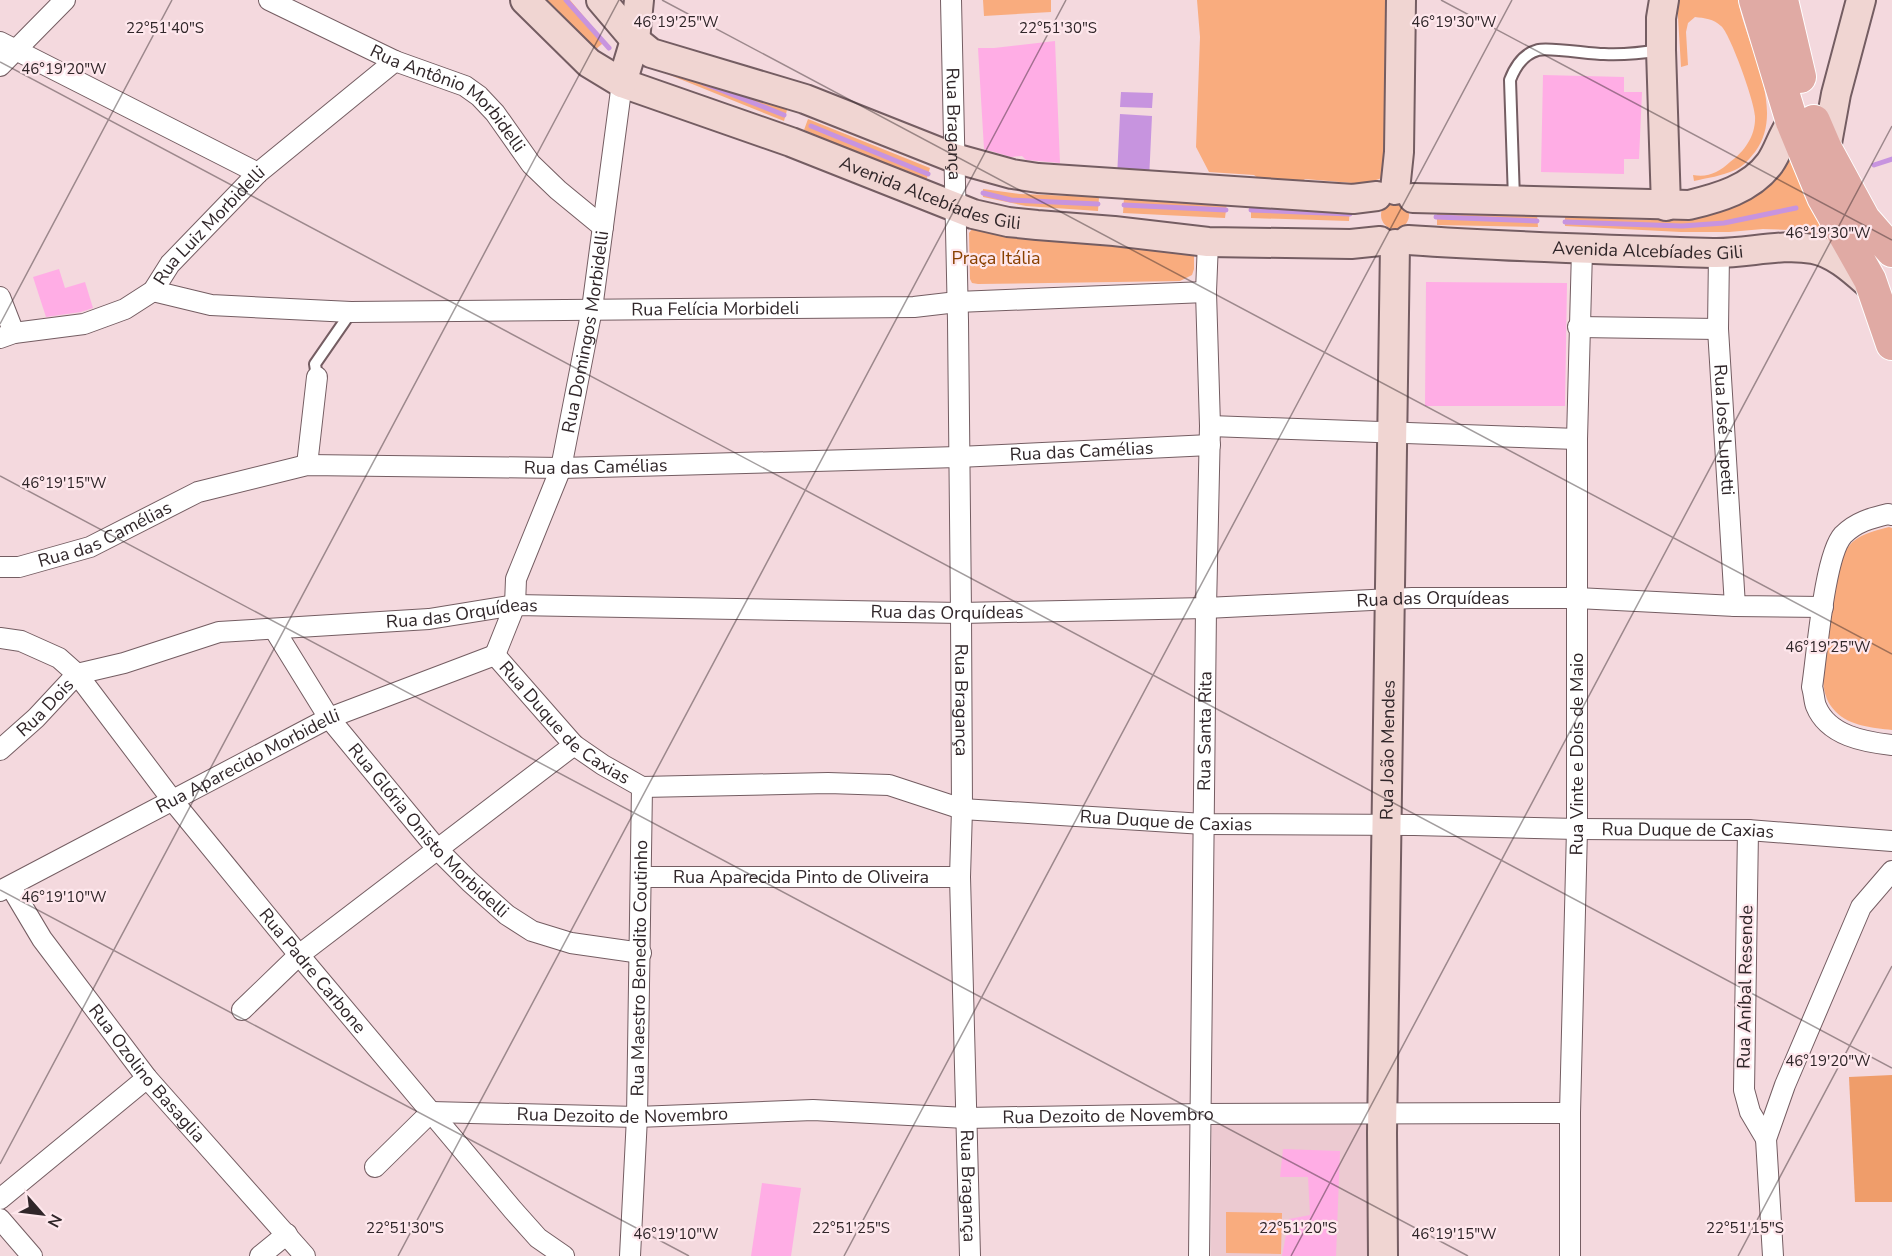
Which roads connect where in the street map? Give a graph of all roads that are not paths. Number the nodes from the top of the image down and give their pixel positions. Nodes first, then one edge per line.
1 (65, 0) edge
2 (525, 0) edge
3 (601, 0) edge
4 (639, 0) edge
5 (951, 0) edge
6 (1401, 0) edge
7 (1755, 0) edge
8 (1782, 0) edge
9 (1861, 0) edge
10 (274, 1) edge
11 (1661, 6) edge
12 (634, 40) junction
13 (8, 46) edge
14 (1661, 50) junction
15 (395, 62) junction
16 (0, 66) edge
17 (622, 84) junction
18 (1792, 122) junction
19 (1826, 150) junction
20 (954, 158) junction
21 (258, 173) junction
22 (1395, 195) junction
23 (1515, 200) junction
24 (1666, 206) junction
25 (955, 208) junction
26 (603, 228) junction
27 (1208, 242) junction
28 (1395, 242) junction
29 (1582, 250) junction
30 (1892, 251) edge
31 (1719, 253) junction
32 (1874, 288) junction
33 (153, 291) junction
34 (1206, 291) junction
35 (0, 297) edge
36 (957, 303) junction
37 (592, 309) junction
38 (351, 312) junction
39 (1578, 327) junction
40 (1718, 329) junction
41 (7, 336) edge
42 (1892, 344) edge
43 (317, 377) joint
44 (1392, 433) junction
45 (1210, 436) junction
46 (1576, 439) junction
47 (958, 457) junction
48 (308, 465) junction
49 (561, 468) junction
50 (1892, 515) edge
51 (0, 567) edge
52 (1576, 598) junction
53 (1389, 599) junction
54 (515, 605) junction
55 (1735, 606) junction
56 (1823, 607) junction
57 (1206, 608) junction
58 (962, 613) junction
59 (274, 629) junction
60 (0, 638) edge
61 (495, 655) junction
62 (77, 674) junction
63 (330, 718) junction
64 (574, 745) junction
65 (1892, 745) edge
66 (0, 750) edge
67 (642, 787) junction
68 (173, 801) junction
69 (962, 809) junction
70 (1204, 824) junction
71 (1388, 825) junction
72 (1577, 829) junction
73 (1748, 830) junction
74 (1892, 841) edge
75 (438, 850) junction
76 (1892, 871) edge
77 (960, 877) junction
78 (641, 878) junction
79 (5, 889) edge
80 (640, 952) junction
81 (298, 955) junction
82 (242, 1010) dead end
83 (147, 1078) junction
84 (431, 1112) junction
85 (1383, 1113) junction
86 (1570, 1113) junction
87 (1201, 1114) junction
88 (637, 1117) junction
89 (966, 1118) junction
90 (1766, 1139) junction
91 (375, 1167) dead end
92 (0, 1199) edge
93 (0, 1219) edge
94 (287, 1234) junction
95 (32, 1256) edge
96 (260, 1256) edge
97 (305, 1256) edge
98 (564, 1256) edge
99 (630, 1256) edge
100 (970, 1256) edge
101 (1198, 1256) edge
102 (1383, 1256) edge
103 (1570, 1256) edge
104 (1773, 1256) edge

1 - 13 street
2 - 17 street, Avenida Alcebíades Gili
3 - 12 street
4 - 12 street, Rua Domingos Morbidelli
5 - 20 street, Rua Bragança
6 - 22 street
7 - 18 main road
8 - 19 main road
9 - 19 street
10 - 15 street, Rua Antônio Morbidelli
11 - 14 street
12 - 17 street, Rua Domingos Morbidelli
12 - 20 street
13 - 16 street
13 - 21 street
14 - 23 lane
14 - 24 street
15 - 21 street, Rua Luiz Morbidelli
15 - 26 street, Rua Antônio Morbidelli
17 - 25 street, Avenida Alcebíades Gili
17 - 26 street, Rua Domingos Morbidelli
18 - 24 street
18 - 32 main road
19 - 30 main road
20 - 22 street
20 - 25 street, Rua Bragança
21 - 33 street, Rua Luiz Morbidelli
22 - 23 street
22 - 28 street
22 - 28 street
23 - 24 street
25 - 27 street, Avenida Alcebíades Gili
25 - 36 street, Rua Bragança
26 - 37 street, Rua Domingos Morbidelli
27 - 28 street, Avenida Alcebíades Gili
27 - 34 street, Rua Santa Rita
28 - 29 street, Avenida Alcebíades Gili
28 - 44 street, Rua João Mendes
29 - 31 street, Avenida Alcebíades Gili
29 - 39 street, Rua Vinte e Dois de Maio
31 - 32 street, Avenida Alcebíades Gili
31 - 40 street, Rua José Lupetti
32 - 42 main road
33 - 38 street, Rua Felícia Morbideli
33 - 41 street, Rua Luiz Morbidelli
34 - 36 street, Rua Felícia Morbideli
34 - 45 street, Rua Santa Rita
35 - 41 street
36 - 37 street, Rua Felícia Morbideli
36 - 47 street, Rua Bragança
37 - 38 street, Rua Felícia Morbideli
37 - 49 street, Rua Domingos Morbidelli
38 - 43 lane
39 - 40 street
39 - 46 street, Rua Vinte e Dois de Maio
40 - 55 street, Rua José Lupetti
43 - 48 street
44 - 45 street, Rua das Camélias
44 - 46 street, Rua das Camélias
44 - 53 street, Rua João Mendes
45 - 47 street, Rua das Camélias
45 - 57 street, Rua Santa Rita
46 - 52 street, Rua Vinte e Dois de Maio
47 - 49 street, Rua das Camélias
47 - 58 street, Rua Bragança
48 - 49 street, Rua das Camélias
48 - 51 street, Rua das Camélias
49 - 54 street, Rua Domingos Morbidelli
50 - 56 street
52 - 53 street, Rua das Orquídeas
52 - 55 street, Rua das Orquídeas
52 - 72 street, Rua Vinte e Dois de Maio
53 - 57 street, Rua das Orquídeas
53 - 71 street, Rua João Mendes
54 - 58 street, Rua das Orquídeas
54 - 59 street, Rua das Orquídeas
54 - 61 street, Rua Domingos Morbidelli
55 - 56 street, Rua das Orquídeas
56 - 65 street
57 - 58 street, Rua das Orquídeas
57 - 70 street, Rua Santa Rita
58 - 69 street, Rua Bragança
59 - 62 street, Rua das Orquídeas
59 - 63 street, Rua Glória Onisto Morbidelli
60 - 62 street, Rua Dois
61 - 63 street, Rua Aparecido Morbidelli
61 - 64 street, Rua Duque de Caxias
62 - 66 street, Rua Dois
62 - 68 street, Rua Padre Carbone
63 - 68 street, Rua Aparecido Morbidelli
63 - 75 street, Rua Glória Onisto Morbidelli
64 - 67 street, Rua Duque de Caxias
64 - 75 street
67 - 69 street, Rua Duque de Caxias
67 - 78 street, Rua Maestro Benedito Coutinho
68 - 79 street, Rua Aparecido Morbidelli
68 - 81 street, Rua Padre Carbone
69 - 70 street, Rua Duque de Caxias
69 - 77 street, Rua Bragança
70 - 71 street, Rua Duque de Caxias
70 - 87 street, Rua Santa Rita
71 - 72 street, Rua Duque de Caxias
71 - 85 street, Rua João Mendes
72 - 73 street, Rua Duque de Caxias
72 - 86 street, Rua Vinte e Dois de Maio
73 - 74 street, Rua Duque de Caxias
73 - 90 street, Rua Aníbal Resende
75 - 80 street, Rua Glória Onisto Morbidelli
75 - 81 street
76 - 90 street
77 - 78 street, Rua Aparecida Pinto de Oliveira
77 - 89 street, Rua Bragança
78 - 80 street, Rua Maestro Benedito Coutinho
79 - 83 street, Rua Ozolino Basaglia
80 - 88 street, Rua Maestro Benedito Coutinho
81 - 82 street
81 - 84 street, Rua Padre Carbone
83 - 92 street
83 - 94 street, Rua Ozolino Basaglia
84 - 88 street, Rua Dezoito de Novembro
84 - 91 street
84 - 98 street, Rua Padre Carbone
85 - 86 street, Rua Dezoito de Novembro
85 - 87 street, Rua Dezoito de Novembro
85 - 102 street, Rua João Mendes
86 - 103 street, Rua Vinte e Dois de Maio
87 - 89 street, Rua Dezoito de Novembro
87 - 101 street, Rua Santa Rita
88 - 89 street, Rua Dezoito de Novembro
88 - 99 street, Rua Maestro Benedito Coutinho
89 - 100 street, Rua Bragança
90 - 104 street
93 - 95 street
94 - 96 street
94 - 97 street, Rua Ozolino Basaglia

